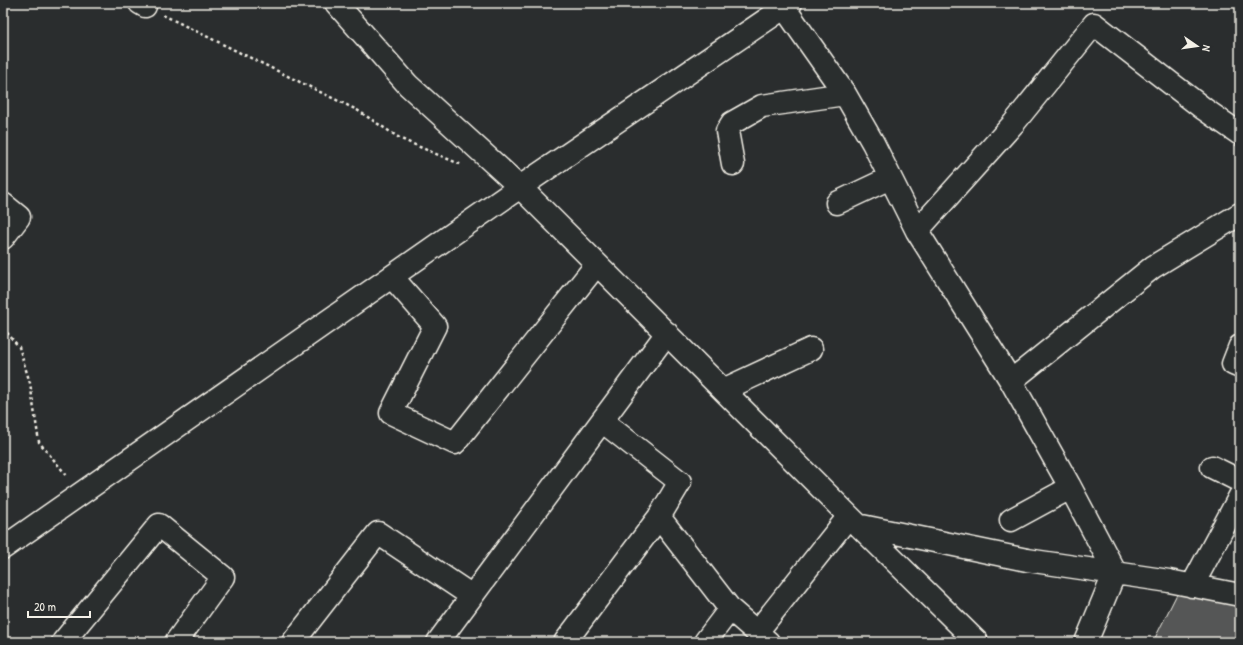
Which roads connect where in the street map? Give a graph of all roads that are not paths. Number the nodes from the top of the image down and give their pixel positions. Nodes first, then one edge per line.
1 (336, 3) edge
2 (786, 4) edge
3 (845, 94) junction
4 (1238, 126) edge
5 (733, 164) dead end
6 (890, 178) junction
7 (520, 187) junction
8 (837, 203) dead end
9 (3, 204) edge
10 (1237, 222) edge
11 (917, 231) junction
12 (3, 238) edge
13 (597, 264) junction
14 (392, 277) junction
15 (667, 333) junction
16 (1240, 346) edge
17 (811, 349) dead end
18 (1240, 367) edge
19 (1011, 381) junction
20 (723, 390) junction
21 (602, 421) junction
22 (1212, 467) dead end
23 (1240, 481) edge
24 (1070, 488) junction
25 (1240, 496) edge
26 (659, 517) junction
27 (853, 520) junction
28 (1011, 520) dead end
29 (3, 548) edge
30 (1115, 572) junction
31 (1192, 586) junction
32 (1240, 595) edge
33 (472, 596) junction
34 (730, 609) junction
35 (763, 637) edge
36 (64, 642) edge
37 (176, 642) edge
38 (293, 642) edge
39 (438, 642) edge
40 (565, 642) edge
41 (705, 642) edge
42 (977, 642) edge
43 (1086, 642) edge

1 - 7 street
2 - 3 street
2 - 7 street
3 - 5 street
3 - 6 street
4 - 11 street
6 - 8 street
6 - 11 street
7 - 13 street
7 - 14 street
9 - 12 street
10 - 19 street
11 - 19 street
13 - 14 street
13 - 15 street
14 - 29 street
15 - 20 street
15 - 21 street
16 - 18 street
17 - 20 street
19 - 24 street
20 - 27 street
21 - 26 street
21 - 33 street
22 - 23 street
24 - 28 street
24 - 30 street
25 - 31 street
26 - 34 street
26 - 40 street
27 - 30 street
27 - 35 street
27 - 42 street
30 - 31 street
30 - 43 street
31 - 32 street
33 - 38 street
33 - 39 street
34 - 35 street
34 - 41 street
36 - 37 street

